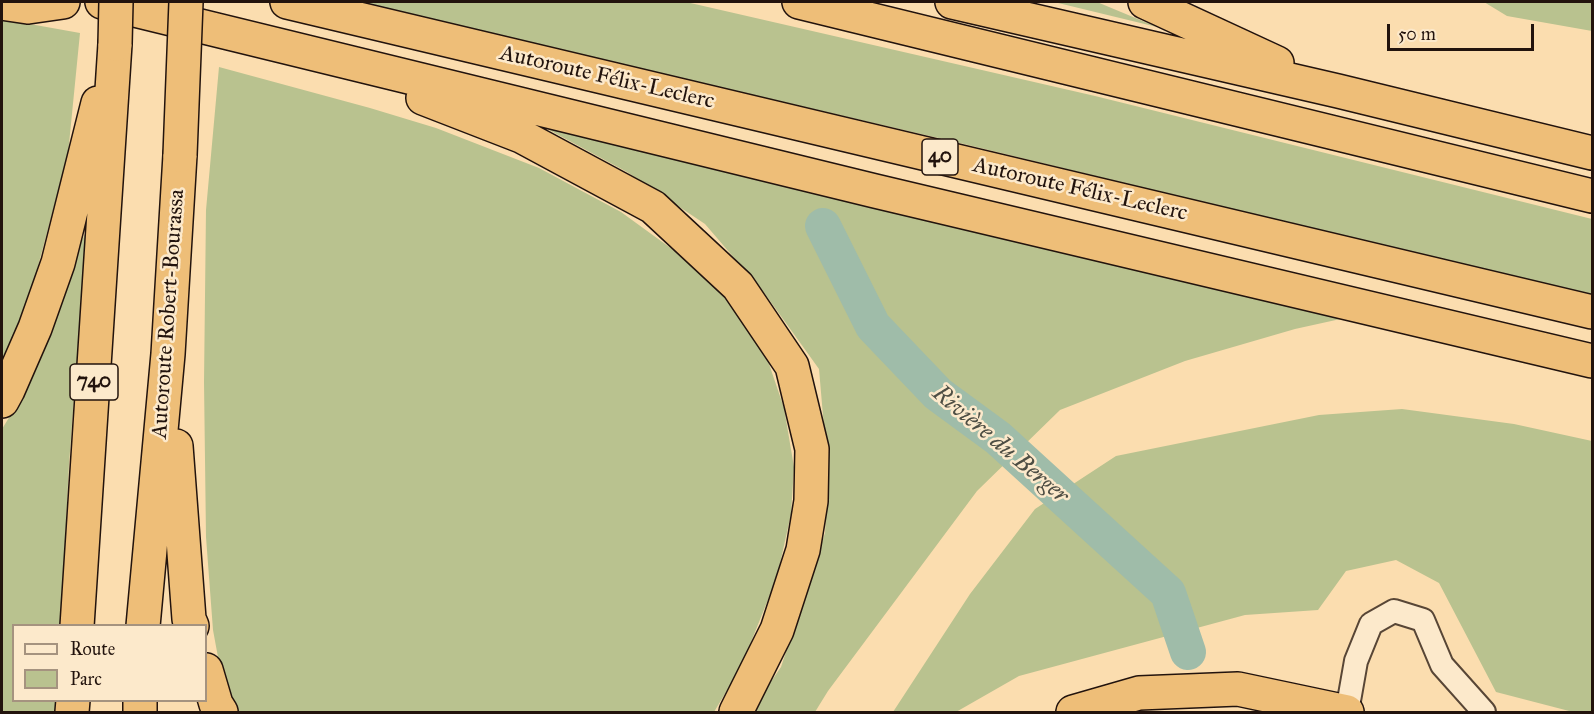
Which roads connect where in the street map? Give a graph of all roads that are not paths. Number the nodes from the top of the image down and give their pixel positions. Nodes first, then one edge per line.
1 (63, 2) edge
2 (102, 2) edge
3 (116, 2) edge
4 (186, 2) edge
5 (287, 2) edge
6 (799, 2) edge
7 (952, 2) edge
8 (1145, 2) edge
9 (2, 3) edge
10 (293, 48) junction
11 (1338, 91) junction
12 (99, 138) junction
13 (1551, 144) junction
14 (1593, 144) edge
15 (1593, 153) edge
16 (1593, 196) edge
17 (1593, 312) edge
18 (168, 354) junction
19 (1593, 361) edge
20 (2, 400) edge
21 (77, 624) edge
22 (143, 624) edge
23 (191, 624) edge
24 (207, 673) edge
25 (221, 712) edge
26 (736, 712) edge
27 (1073, 712) edge
28 (1347, 712) edge
29 (1484, 712) edge

1 - 9 highway
2 - 10 highway
3 - 12 highway, bridge
4 - 18 highway, Autoroute Robert-Bourassa, bridge
5 - 17 highway, Autoroute Félix-Leclerc / 40
6 - 16 highway
7 - 11 highway
8 - 11 highway
10 - 19 highway
10 - 26 highway
11 - 13 highway
12 - 20 highway
12 - 21 highway, 740
13 - 14 highway
13 - 15 highway
18 - 22 highway, Autoroute Robert-Bourassa
18 - 23 highway
24 - 25 highway
27 - 28 highway
28 - 29 street

